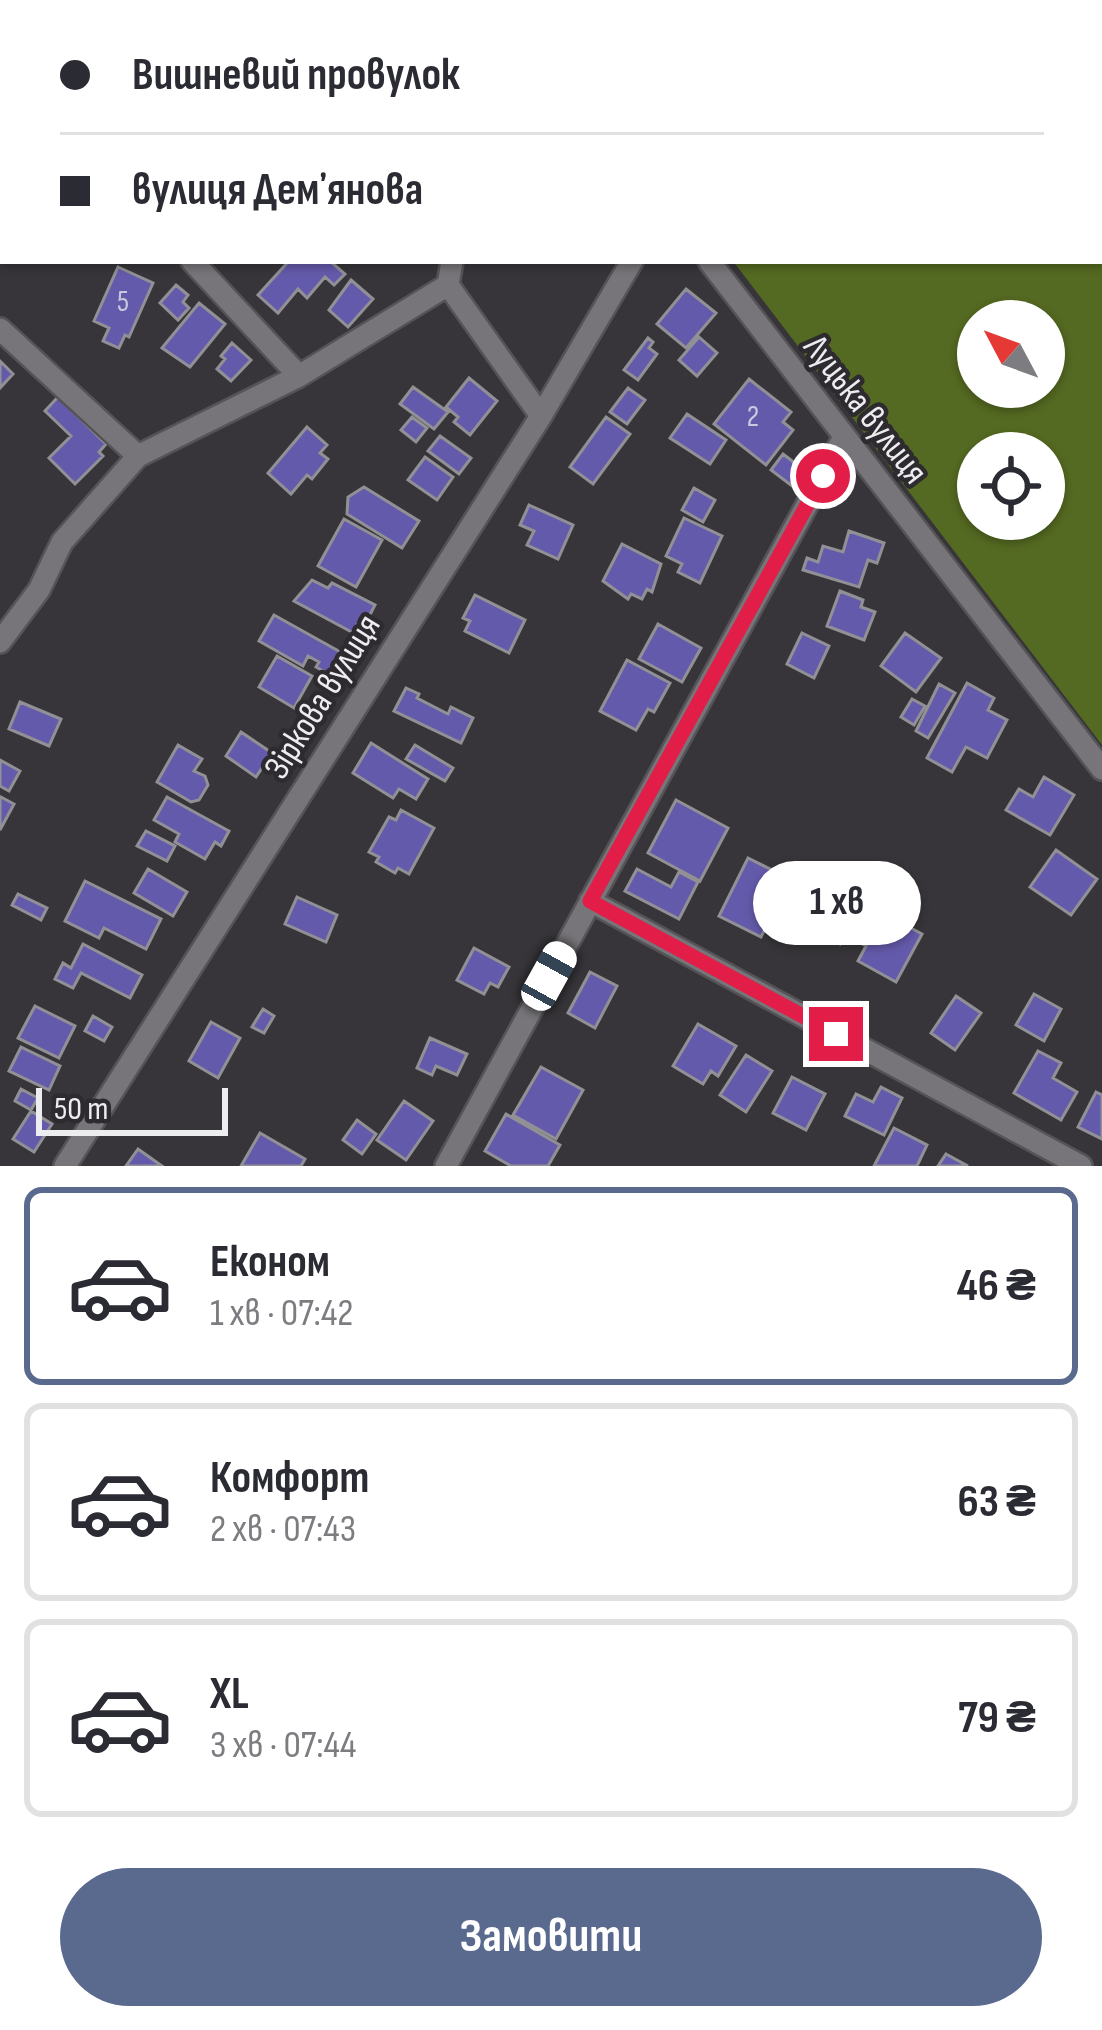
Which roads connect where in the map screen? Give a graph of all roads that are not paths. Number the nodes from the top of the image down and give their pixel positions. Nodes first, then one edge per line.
1 (195, 264) edge
2 (452, 264) edge
3 (630, 264) edge
4 (711, 264) edge
5 (448, 285) junction
6 (0, 329) edge
7 (299, 376) junction
8 (541, 416) junction
9 (844, 437) junction
10 (138, 456) junction
11 (0, 642) edge
12 (1102, 770) edge
13 (590, 901) junction
14 (65, 1166) edge
15 (446, 1166) edge
16 (1081, 1166) edge

1 - 7 street
2 - 5 street
3 - 8 street, Зіркова вулиця
4 - 9 street, Луцька вулиця
5 - 7 street
5 - 8 street
6 - 10 street
7 - 10 street
8 - 14 street, Зіркова вулиця
9 - 12 street, Луцька вулиця
9 - 13 street
10 - 11 street
13 - 15 street
13 - 16 street

